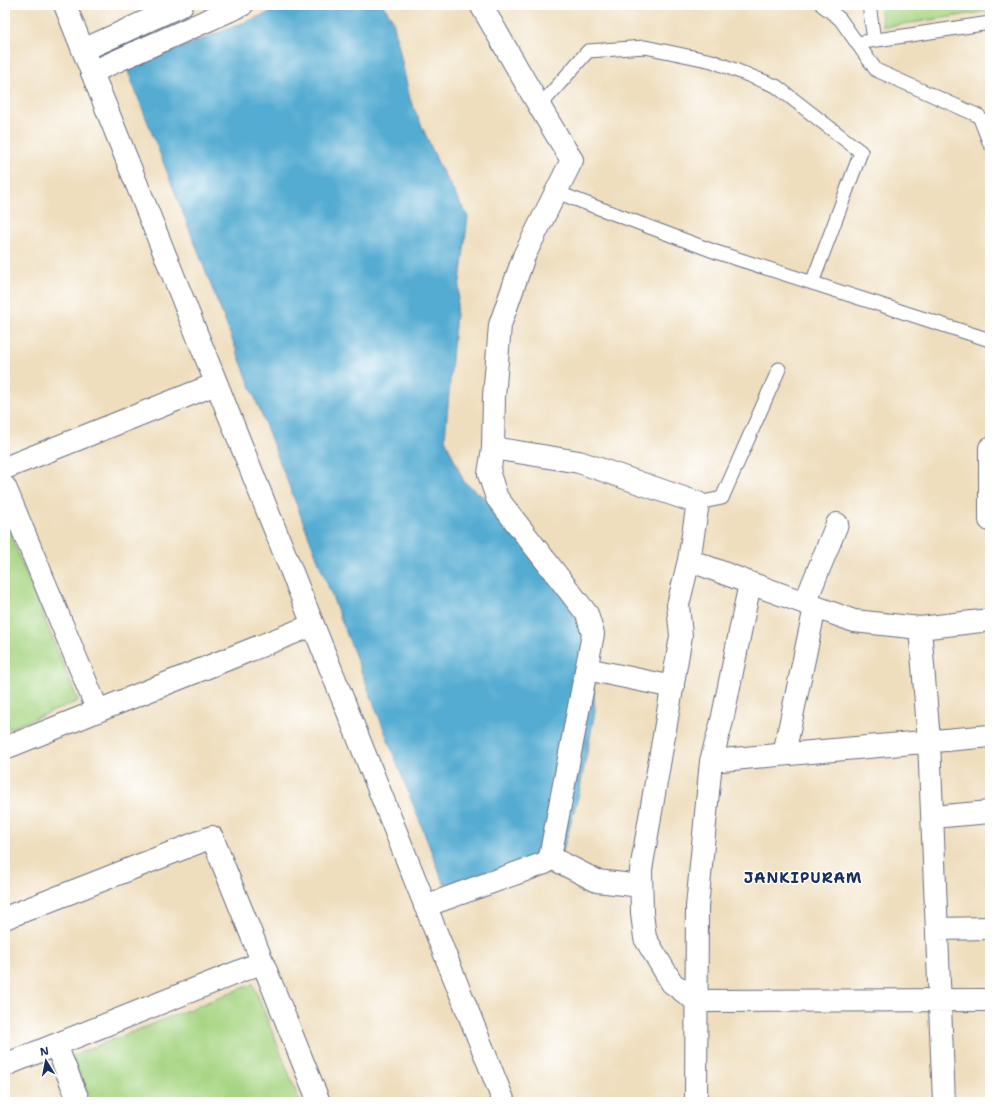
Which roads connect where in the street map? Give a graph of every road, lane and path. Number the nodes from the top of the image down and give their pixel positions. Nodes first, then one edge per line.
1 (65, 5) edge
2 (182, 5) edge
3 (242, 5) edge
4 (481, 5) edge
5 (822, 5) edge
6 (869, 5) edge
7 (990, 23) edge
8 (874, 40) junction
9 (857, 43) junction
10 (83, 50) junction
11 (92, 72) junction
12 (539, 107) junction
13 (990, 144) edge
14 (556, 192) junction
15 (812, 283) junction
16 (990, 340) edge
17 (779, 369) dead end
18 (216, 384) junction
19 (492, 448) junction
20 (990, 448) edge
21 (5, 468) edge
22 (5, 486) edge
23 (698, 503) junction
24 (990, 512) edge
25 (837, 524) dead end
26 (689, 560) junction
27 (750, 583) junction
28 (810, 605) junction
29 (990, 620) edge
30 (313, 625) junction
31 (920, 628) junction
32 (587, 669) junction
33 (673, 688) junction
34 (98, 711) junction
35 (990, 736) edge
36 (929, 741) junction
37 (5, 748) edge
38 (784, 754) junction
39 (711, 761) junction
40 (990, 812) edge
41 (932, 817) junction
42 (550, 857) junction
43 (641, 886) junction
44 (425, 906) junction
45 (5, 918) edge
46 (990, 928) edge
47 (937, 929) junction
48 (263, 962) junction
49 (940, 1000) junction
50 (990, 1000) edge
51 (696, 1001) junction
52 (56, 1045) junction
53 (5, 1065) edge
54 (79, 1102) edge
55 (319, 1102) edge
56 (504, 1102) edge
57 (696, 1102) edge
58 (944, 1102) edge

1 - 10 street
2 - 10 street
3 - 11 street
4 - 12 street
5 - 9 lane
6 - 8 lane
7 - 8 lane
8 - 9 lane
9 - 13 lane
10 - 11 street
11 - 18 street
12 - 14 street
12 - 15 lane
14 - 15 lane
14 - 19 street
15 - 16 lane
17 - 23 lane
18 - 21 street
18 - 30 street
19 - 23 street
19 - 32 street
20 - 24 street
22 - 34 street
23 - 26 street
25 - 28 street
26 - 27 street
26 - 33 street
27 - 28 street
27 - 39 street
28 - 31 street
28 - 38 street
29 - 31 street
30 - 34 street
30 - 44 street
31 - 36 street
32 - 33 street
32 - 42 street
33 - 43 street
34 - 37 street
35 - 36 street
36 - 38 street
36 - 41 street
38 - 39 street
39 - 51 street
40 - 41 street
41 - 47 street
42 - 43 street
42 - 44 street
43 - 51 street
44 - 56 street
45 - 48 street
46 - 47 street
47 - 49 street
48 - 52 street
48 - 55 street
49 - 50 street
49 - 51 street
49 - 58 street
51 - 57 street
52 - 53 street
52 - 54 street

